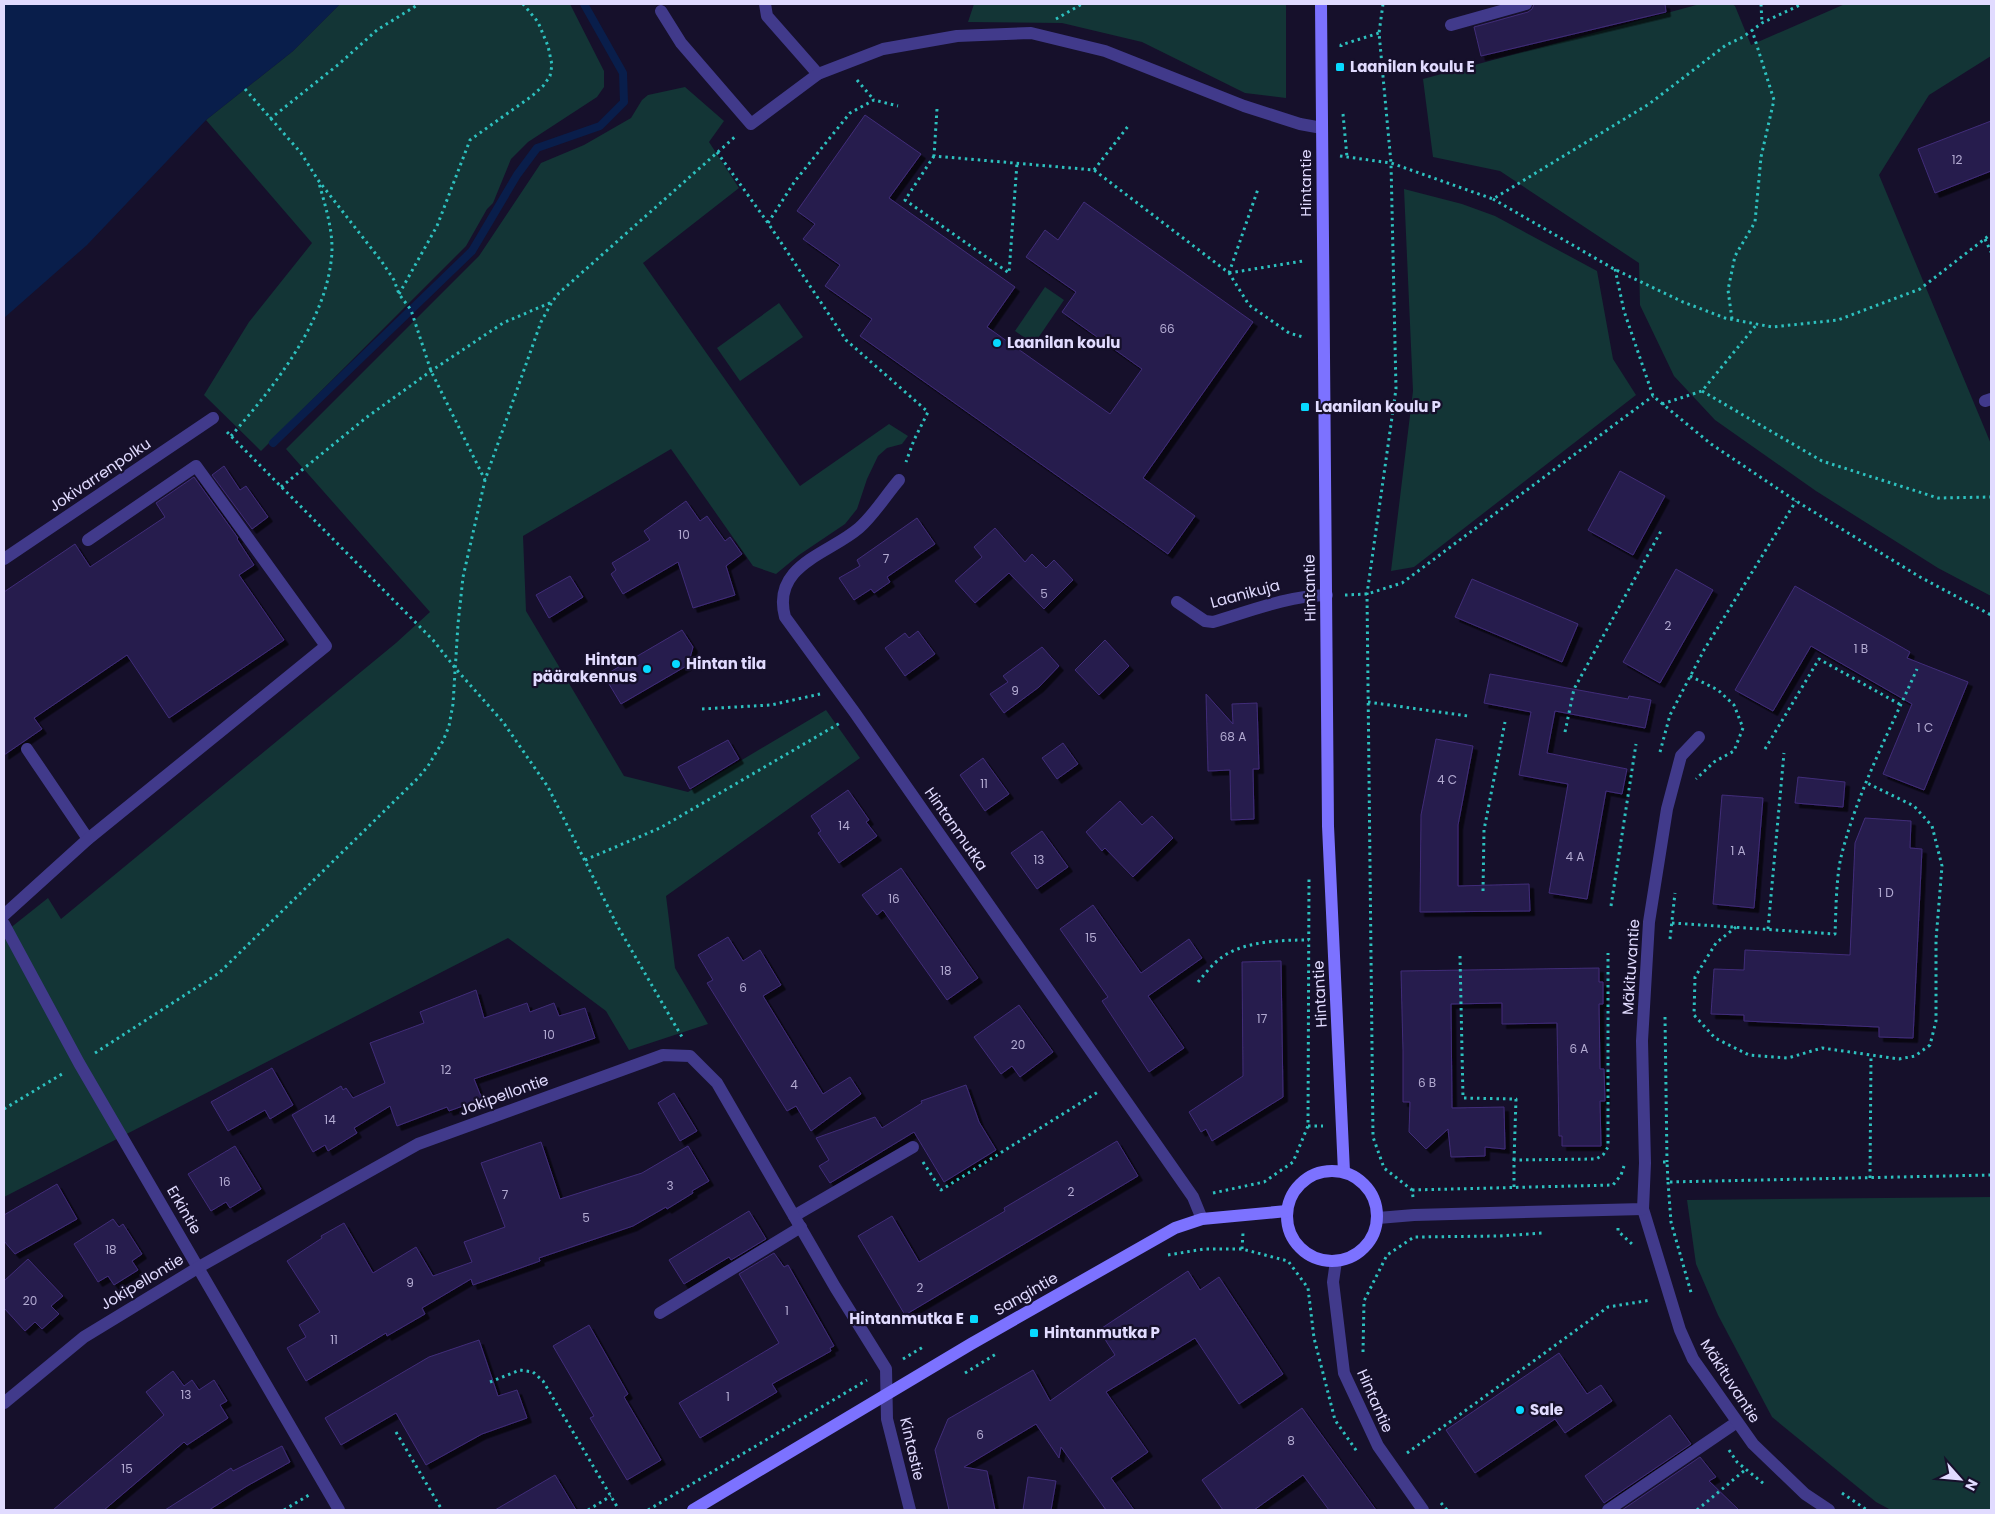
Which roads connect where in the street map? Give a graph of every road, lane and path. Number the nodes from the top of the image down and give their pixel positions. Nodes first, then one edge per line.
1 (419, 4) edge
2 (523, 4) edge
3 (765, 4) edge
4 (1321, 4) edge
5 (1383, 4) edge
6 (1526, 4) edge
7 (1761, 4) edge
8 (1802, 4) edge
9 (661, 11) dead end
10 (1762, 23) junction
11 (1451, 25) dead end
12 (1752, 30) junction
13 (1379, 33) junction
14 (1341, 53) dead end
15 (843, 64) junction
16 (818, 74) junction
17 (245, 89) dead end
18 (874, 100) junction
19 (898, 106) dead end
20 (937, 109) dead end
21 (1343, 112) dead end
22 (270, 119) junction
23 (751, 124) junction
24 (1129, 125) dead end
25 (1322, 128) junction
26 (716, 152) junction
27 (1322, 152) junction
28 (934, 156) junction
29 (1347, 157) junction
30 (1016, 163) junction
31 (1391, 163) junction
32 (1094, 170) junction
33 (318, 180) junction
34 (1258, 189) dead end
35 (1493, 200) junction
36 (768, 223) junction
37 (1991, 234) edge
38 (1985, 239) junction
39 (1302, 251) dead end
40 (1991, 252) edge
41 (1303, 261) junction
42 (1614, 269) junction
43 (1303, 270) dead end
44 (1228, 273) junction
45 (399, 294) junction
46 (552, 302) junction
47 (1732, 319) junction
48 (1757, 324) junction
49 (1303, 327) dead end
50 (1303, 337) junction
51 (1303, 346) dead end
52 (431, 371) junction
53 (1702, 390) junction
54 (1653, 396) junction
55 (1662, 404) junction
56 (213, 418) joint
57 (231, 436) junction
58 (485, 480) junction
59 (899, 480) joint
60 (281, 487) junction
61 (1991, 497) edge
62 (1662, 530) dead end
63 (88, 540) dead end
64 (4, 559) edge
65 (1367, 594) junction
66 (1327, 595) junction
67 (1177, 602) dead end
68 (1991, 615) edge
69 (456, 669) junction
70 (1917, 669) dead end
71 (1690, 676) dead end
72 (836, 688) junction
73 (1368, 702) junction
74 (1901, 705) junction
75 (702, 709) dead end
76 (855, 713) junction
77 (1468, 716) dead end
78 (1504, 722) dead end
79 (1565, 732) dead end
80 (1699, 737) dead end
81 (1636, 744) dead end
82 (27, 749) dead end
83 (1765, 749) dead end
84 (1784, 752) dead end
85 (1866, 783) junction
86 (1693, 788) dead end
87 (88, 839) junction
88 (585, 860) junction
89 (1309, 873) dead end
90 (1676, 887) dead end
91 (1483, 891) dead end
92 (1611, 906) dead end
93 (4, 915) edge
94 (4, 924) edge
95 (1672, 924) junction
96 (1736, 927) junction
97 (1768, 929) junction
98 (1309, 940) junction
99 (1669, 942) dead end
100 (1608, 953) dead end
101 (1460, 956) dead end
102 (1198, 982) dead end
103 (1665, 1010) dead end
104 (690, 1056) junction
105 (1871, 1056) junction
106 (79, 1063) junction
107 (1113, 1083) junction
108 (4, 1109) edge
109 (913, 1147) joint
110 (1514, 1160) junction
111 (1667, 1162) junction
112 (1645, 1163) junction
113 (1344, 1172) junction
114 (1991, 1175) edge
115 (1870, 1178) junction
116 (1668, 1182) junction
117 (1514, 1187) junction
118 (1412, 1190) junction
119 (1193, 1197) junction
120 (1644, 1210) junction
121 (1287, 1211) junction
122 (1414, 1214) junction
123 (1378, 1218) junction
124 (1202, 1219) junction
125 (798, 1222) junction
126 (1608, 1231) dead end
127 (1618, 1231) dead end
128 (1550, 1233) dead end
129 (1414, 1237) junction
130 (1167, 1256) dead end
131 (1288, 1260) dead end
132 (1336, 1261) junction
133 (198, 1267) junction
134 (1692, 1296) dead end
135 (1650, 1300) dead end
136 (660, 1313) dead end
137 (928, 1344) dead end
138 (1000, 1352) dead end
139 (1362, 1360) dead end
140 (886, 1369) junction
141 (959, 1376) dead end
142 (490, 1382) dead end
143 (887, 1395) junction
144 (4, 1403) edge
145 (1737, 1422) junction
146 (396, 1432) dead end
147 (1410, 1462) dead end
148 (1745, 1470) dead end
149 (324, 1486) junction
150 (1836, 1489) dead end
151 (611, 1496) junction
152 (1436, 1496) dead end
153 (284, 1510) edge
154 (339, 1510) edge
155 (442, 1510) edge
156 (588, 1510) edge
157 (619, 1510) edge
158 (648, 1510) edge
159 (693, 1510) edge
160 (910, 1510) edge
161 (1423, 1510) edge
162 (1447, 1510) edge
163 (1608, 1510) edge
164 (1698, 1510) edge
165 (1829, 1510) edge
166 (1867, 1510) edge

1 - 22 path
2 - 45 path
3 - 16 street
4 - 25 street, Hintantie
5 - 13 path
6 - 11 street
7 - 10 path
8 - 10 path
9 - 23 street
10 - 12 path
12 - 35 path
12 - 47 path
13 - 14 path
13 - 31 path
15 - 16 street
15 - 18 path
15 - 25 street
16 - 23 street
17 - 22 path
18 - 19 path
18 - 36 path
20 - 28 path
21 - 29 path
22 - 33 path
23 - 26 path
24 - 32 path
25 - 27 street, Hintantie
26 - 36 path
26 - 46 path
27 - 29 path
27 - 66 street, Hintantie
28 - 30 path
28 - 30 path
29 - 31 path
30 - 32 path
31 - 35 path
31 - 65 path
32 - 44 path
33 - 45 path
33 - 57 path
34 - 44 path
35 - 42 path
36 - 59 path
37 - 38 path
38 - 40 path
38 - 48 path
39 - 41 path
41 - 43 path
41 - 44 path
42 - 47 path
42 - 54 path
44 - 50 path
45 - 52 path
46 - 52 path
46 - 58 path
47 - 48 path
48 - 53 path
49 - 50 path
50 - 51 path
52 - 58 path
52 - 60 path
53 - 55 path
53 - 61 path
54 - 55 path
54 - 65 path
55 - 68 path
56 - 57 path
56 - 64 street, Jokivarrenpolku
57 - 60 path
58 - 69 path
59 - 72 street, Hintanmutka
60 - 69 path
62 - 79 path
63 - 87 street
65 - 66 path
65 - 73 path
66 - 67 street, Laanikuja
66 - 113 street, Hintantie
69 - 88 path
69 - 106 path
70 - 74 path
71 - 86 path
72 - 75 path
72 - 76 street, Hintanmutka
73 - 77 path
73 - 118 path
74 - 83 path
74 - 85 path
76 - 88 path
76 - 107 street, Hintanmutka
78 - 91 path
80 - 112 street, Mäkituvantie
81 - 92 path
82 - 87 street
84 - 97 path
85 - 97 path
85 - 105 path
87 - 93 street
88 - 104 path
89 - 98 path
90 - 95 path
94 - 106 street, Erkintie
95 - 96 path
95 - 99 path
96 - 97 path
96 - 105 path
98 - 102 path
98 - 119 path
100 - 110 path
101 - 110 path
103 - 111 path
104 - 125 street
104 - 133 street, Jokipellontie
105 - 115 path
106 - 108 path
106 - 133 street, Erkintie
107 - 109 path
107 - 119 street, Hintanmutka
109 - 125 street
110 - 117 path
111 - 112 path
111 - 116 path
112 - 117 path
112 - 120 street, Mäkituvantie
113 - 121 street
113 - 123 street
114 - 115 path
115 - 116 path
116 - 134 path
117 - 118 path
118 - 122 path
119 - 124 street, Hintanmutka
120 - 122 street
120 - 145 street, Mäkituvantie
121 - 124 street, Sangintie
121 - 132 street
122 - 123 street
122 - 129 path
123 - 132 street
124 - 143 street, Sangintie
125 - 136 street
125 - 140 street
126 - 127 path
128 - 129 path
129 - 139 path
130 - 131 path
132 - 161 street, Hintantie
133 - 144 street, Jokipellontie
133 - 149 street, Erkintie
135 - 147 path
137 - 140 path
138 - 141 path
140 - 143 street
140 - 158 path
142 - 151 path
143 - 159 street, Sangintie
143 - 160 street, Kintastie
145 - 163 street
145 - 165 street, Mäkituvantie
146 - 155 path
148 - 164 path
149 - 153 path
149 - 154 street, Erkintie
150 - 166 path
151 - 156 path
151 - 157 path
152 - 162 path

